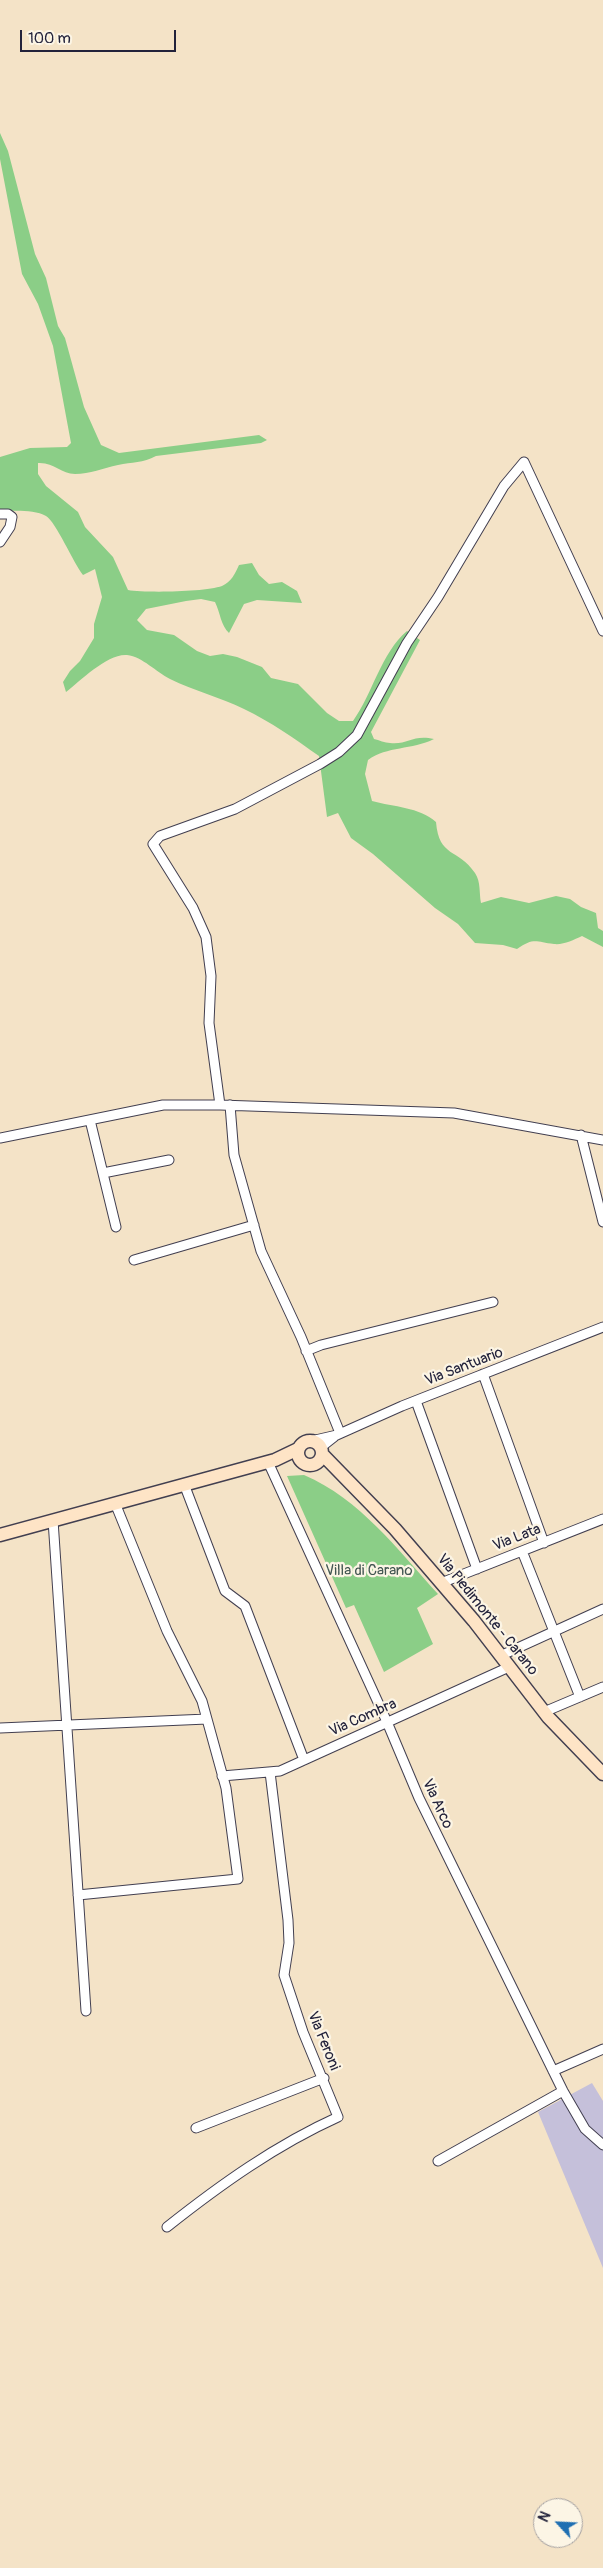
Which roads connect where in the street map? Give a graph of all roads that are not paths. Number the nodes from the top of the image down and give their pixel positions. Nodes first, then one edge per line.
1 (0, 514) edge
2 (0, 542) edge
3 (603, 632) edge
4 (220, 1105) junction
5 (230, 1105) junction
6 (90, 1120) junction
7 (581, 1135) junction
8 (0, 1138) edge
9 (603, 1140) edge
10 (169, 1160) dead end
11 (103, 1173) junction
12 (603, 1222) edge
13 (254, 1225) junction
14 (116, 1227) dead end
15 (134, 1260) dead end
16 (493, 1302) dead end
17 (603, 1327) edge
18 (306, 1351) junction
19 (483, 1374) junction
20 (416, 1400) junction
21 (338, 1434) junction
22 (318, 1448) junction
23 (299, 1454) junction
24 (271, 1461) junction
25 (313, 1465) junction
26 (343, 1478) junction
27 (184, 1484) junction
28 (115, 1503) junction
29 (603, 1519) edge
30 (53, 1520) junction
31 (0, 1535) edge
32 (544, 1543) junction
33 (522, 1551) junction
34 (477, 1569) junction
35 (441, 1583) junction
36 (603, 1609) edge
37 (555, 1631) junction
38 (500, 1656) junction
39 (509, 1667) junction
40 (603, 1687) edge
41 (580, 1697) junction
42 (544, 1712) junction
43 (207, 1719) junction
44 (387, 1722) junction
45 (66, 1724) junction
46 (0, 1728) edge
47 (304, 1760) junction
48 (270, 1772) junction
49 (603, 1774) edge
50 (222, 1776) junction
51 (78, 1895) junction
52 (86, 2011) dead end
53 (603, 2049) edge
54 (553, 2070) junction
55 (324, 2078) junction
56 (563, 2091) junction
57 (196, 2128) dead end
58 (603, 2145) edge
59 (438, 2161) dead end
60 (167, 2227) dead end

1 - 2 street
3 - 4 street
4 - 5 street
4 - 6 street
5 - 7 street
5 - 13 street
6 - 8 street
6 - 11 street
7 - 9 street
7 - 12 street
10 - 11 street
11 - 14 street
13 - 15 street
13 - 18 street
16 - 18 street
17 - 19 street, Via Santuario
18 - 21 street
19 - 20 street, Via Santuario
19 - 32 street
20 - 21 street, Via Santuario
20 - 34 street
21 - 22 street, Via Santuario
22 - 23 street
22 - 25 street
22 - 26 street, Via Piedimonte - Carano
23 - 24 street
23 - 25 street
24 - 27 street
24 - 44 street, Via Arco
25 - 26 street, Via Piedimonte - Carano
26 - 35 street, Via Piedimonte - Carano
27 - 28 street
27 - 47 street
28 - 30 street
28 - 43 street
29 - 32 street, Via Lata
30 - 31 street
30 - 45 street
32 - 33 street, Via Lata
33 - 34 street, Via Lata
33 - 37 street
34 - 35 street, Via Lata
35 - 38 street, Via Piedimonte - Carano
36 - 37 street
37 - 38 street
37 - 41 street
38 - 39 street, Via Piedimonte - Carano
39 - 42 street, Via Piedimonte - Carano
39 - 44 street, Via Combra
40 - 41 street
41 - 42 street
42 - 49 street, Via Piedimonte - Carano
43 - 45 street
43 - 50 street
44 - 47 street, Via Combra
44 - 54 street, Via Arco
45 - 46 street
45 - 51 street
47 - 48 street, Via Combra
48 - 50 street, Via Combra
48 - 55 street, Via Feroni
50 - 51 street
51 - 52 street
53 - 54 street
54 - 56 street, Via Arco
55 - 57 street
55 - 60 street, Via Feroni
56 - 58 street, Via Arco
56 - 59 street

